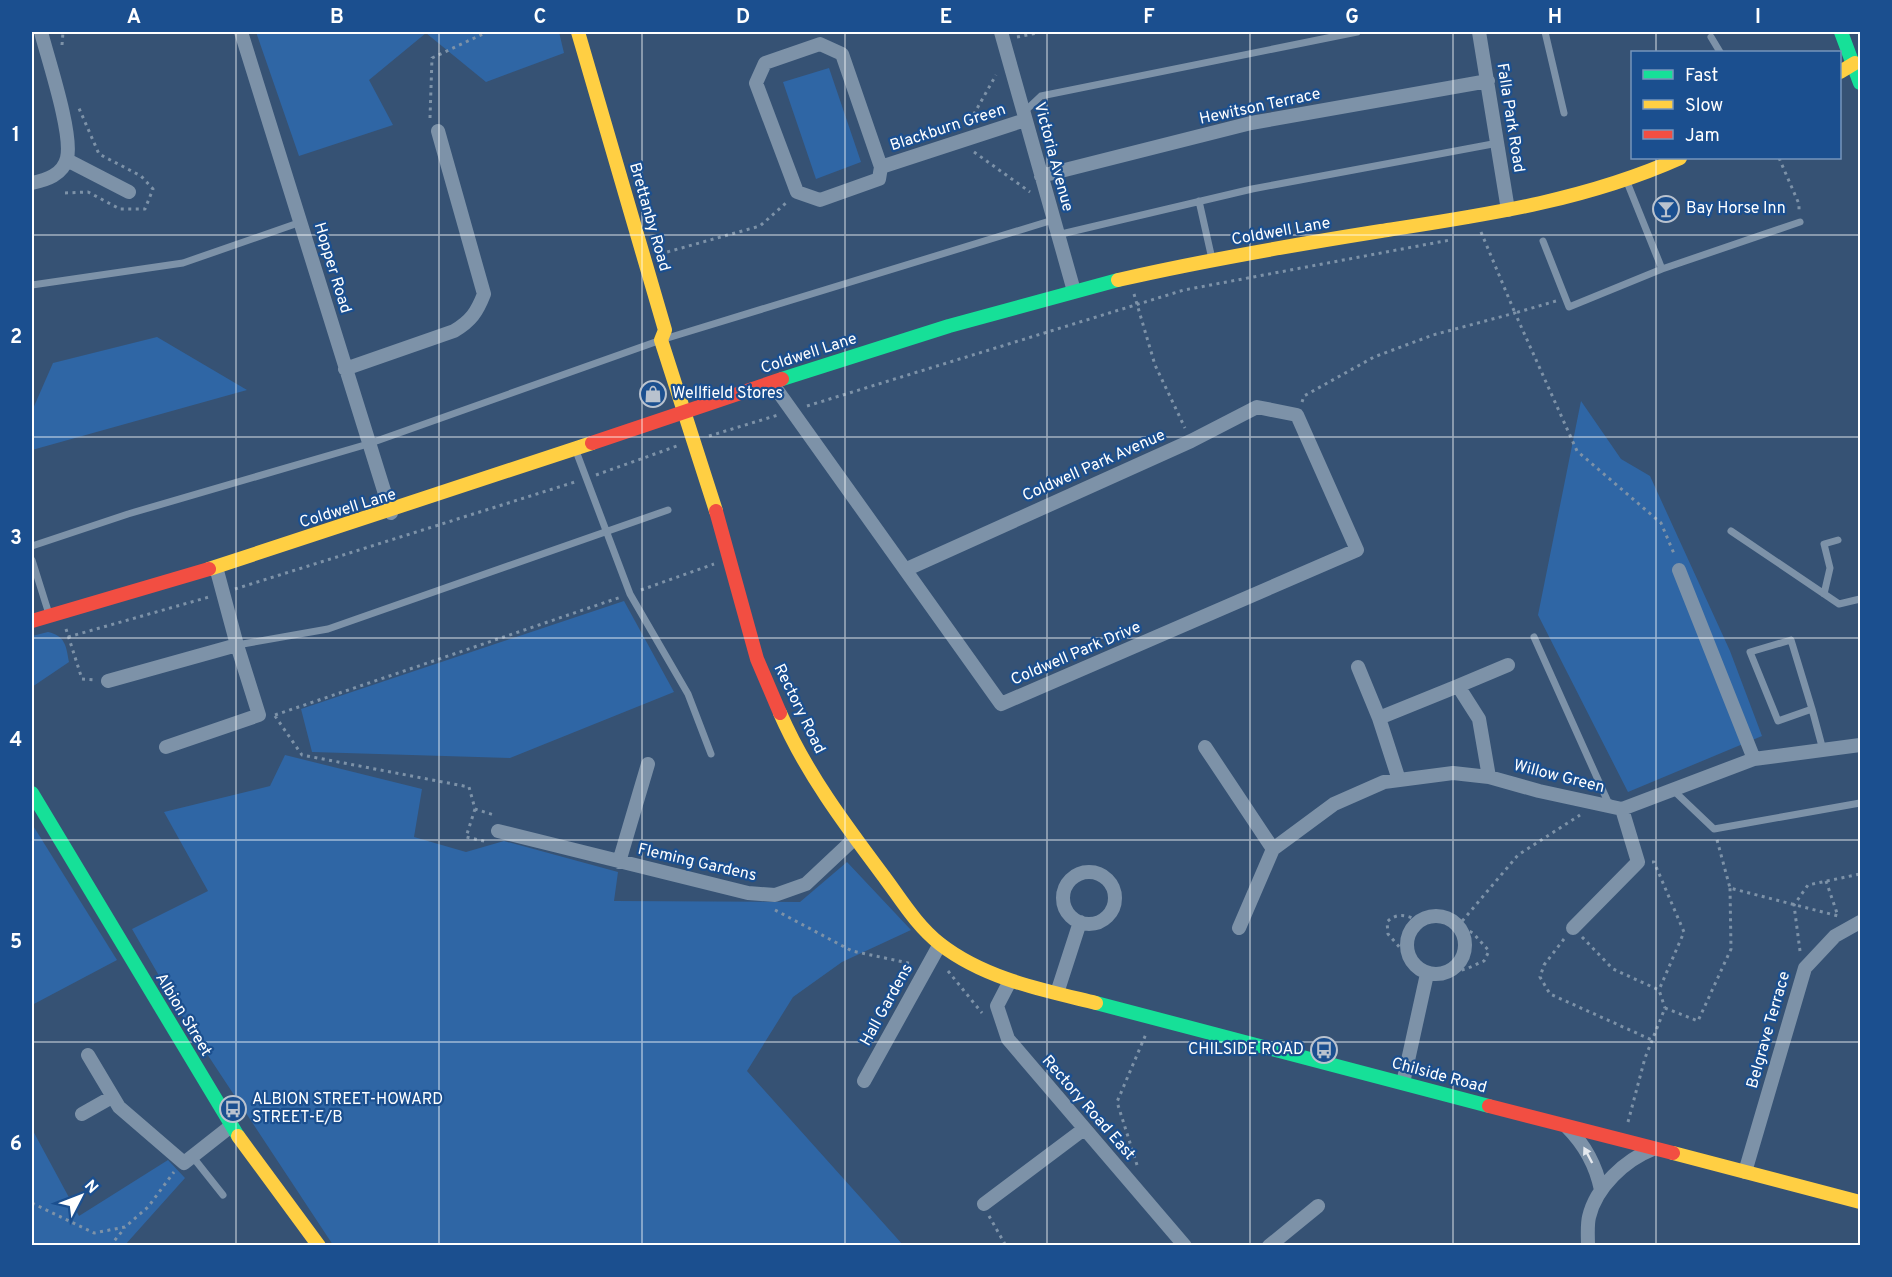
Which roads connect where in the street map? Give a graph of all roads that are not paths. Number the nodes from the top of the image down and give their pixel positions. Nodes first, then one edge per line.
1 (41, 32) edge
2 (241, 32) edge
3 (578, 32) edge
4 (1001, 32) edge
5 (1357, 32) edge
6 (1479, 32) edge
7 (1545, 32) edge
8 (1841, 32) edge
9 (1711, 37) dead end
10 (1719, 51) edge
11 (1855, 63) junction
12 (1841, 71) edge
13 (1488, 81) junction
14 (1860, 83) edge
15 (1564, 113) dead end
16 (1024, 117) junction
17 (438, 131) road end
18 (1498, 143) junction
19 (1678, 159) edge
20 (67, 160) junction
21 (881, 167) junction
22 (1041, 176) junction
23 (1627, 182) junction
24 (32, 183) edge
25 (129, 192) dead end
26 (1199, 201) junction
27 (1508, 210) junction
28 (1053, 220) junction
29 (301, 222) junction
30 (1800, 222) road end
31 (1057, 235) junction
32 (1543, 241) dead end
33 (1213, 261) junction
34 (1662, 269) junction
35 (32, 285) edge
36 (1074, 291) junction
37 (661, 340) junction
38 (345, 369) junction
39 (772, 383) junction
40 (683, 411) junction
41 (1297, 415) joint
42 (368, 444) junction
43 (575, 449) junction
44 (668, 510) dead end
45 (391, 513) junction
46 (1731, 531) dead end
47 (607, 533) junction
48 (1838, 540) dead end
49 (32, 546) edge
50 (32, 560) edge
51 (216, 567) junction
52 (907, 569) junction
53 (1679, 570) road end
54 (1824, 594) junction
55 (1860, 599) edge
56 (56, 615) junction
57 (32, 621) edge
58 (1534, 637) dead end
59 (237, 645) junction
60 (1508, 665) dead end
61 (1358, 667) dead end
62 (108, 681) road end
63 (1458, 687) junction
64 (1812, 709) junction
65 (1379, 718) junction
66 (1860, 745) edge
67 (166, 747) dead end
68 (1205, 747) dead end
69 (1822, 750) junction
70 (711, 754) dead end
71 (1754, 759) junction
72 (648, 764) dead end
73 (1490, 777) junction
74 (1399, 780) junction
75 (1672, 790) junction
76 (32, 793) edge
77 (1860, 803) edge
78 (1622, 809) junction
79 (498, 831) road end
80 (855, 838) junction
81 (1273, 849) junction
82 (619, 862) junction
83 (1080, 922) dead end
84 (1860, 922) edge
85 (1239, 928) dead end
86 (1573, 928) road end
87 (940, 944) junction
88 (1427, 974) junction
89 (1010, 981) junction
90 (1057, 993) junction
91 (88, 1055) dead end
92 (864, 1081) dead end
93 (1403, 1083) junction
94 (112, 1097) junction
95 (82, 1114) dead end
96 (231, 1126) junction
97 (1566, 1126) junction
98 (1084, 1130) junction
99 (1653, 1149) junction
100 (188, 1159) junction
101 (1745, 1172) junction
102 (1601, 1190) junction
103 (223, 1195) dead end
104 (1860, 1202) edge
105 (984, 1204) road end
106 (1318, 1206) dead end
107 (319, 1245) edge
108 (1185, 1245) edge
109 (1269, 1245) edge
110 (1588, 1245) edge

1 - 20 street
2 - 29 street, Hopper Road
3 - 37 street, Brettanby Road
4 - 16 street, Victoria Avenue
5 - 16 lane
6 - 13 street, Falla Park Road
7 - 15 lane
8 - 11 street
9 - 10 lane
11 - 12 street
11 - 14 street
13 - 18 street, Falla Park Road
13 - 22 street, Hewitson Terrace
16 - 21 street, Blackburn Green
16 - 22 street, Victoria Avenue
17 - 38 street
18 - 26 lane
18 - 27 street, Falla Park Road
19 - 23 street, Coldwell Lane
20 - 24 street
20 - 25 street
21 - 21 street, Blackburn Green
22 - 28 street, Victoria Avenue
23 - 27 street, Coldwell Lane
23 - 34 lane
26 - 31 lane
26 - 33 lane
27 - 33 street, Coldwell Lane
28 - 31 street, Victoria Avenue
28 - 37 lane
29 - 35 lane
29 - 38 street, Hopper Road
30 - 34 lane
31 - 36 street, Victoria Avenue
32 - 34 lane
33 - 36 street, Coldwell Lane
36 - 39 street, Coldwell Lane
37 - 40 street, Brettanby Road
37 - 42 lane
38 - 42 street, Hopper Road
39 - 40 street, Coldwell Lane
39 - 52 street, Coldwell Park Drive
40 - 43 street, Coldwell Lane
40 - 80 street, Rectory Road
41 - 52 street, Coldwell Park Avenue
41 - 52 street, Coldwell Park Drive
42 - 45 street, Hopper Road
42 - 49 lane
43 - 45 street, Coldwell Lane
43 - 47 lane
44 - 47 lane
45 - 51 street, Coldwell Lane
46 - 54 lane
47 - 59 lane
47 - 70 lane
48 - 54 lane
50 - 56 lane
51 - 56 street, Coldwell Lane
51 - 59 street
53 - 71 street
54 - 55 lane
56 - 57 street, Coldwell Lane
58 - 78 lane
59 - 62 street
59 - 67 street
60 - 63 street
61 - 65 street
63 - 65 street
63 - 73 street, Willow Green
64 - 64 lane
64 - 69 lane
65 - 74 street
66 - 69 street
68 - 81 street
69 - 71 street
71 - 75 street
72 - 82 street, Fleming Gardens
73 - 74 street, Willow Green
73 - 78 street, Willow Green
74 - 81 street, Willow Green
75 - 77 lane
75 - 78 street
76 - 96 street, Albion Street
78 - 86 street
79 - 82 street, Fleming Gardens
80 - 82 street, Fleming Gardens
80 - 87 street, Rectory Road
81 - 85 street
83 - 90 street
84 - 101 street, Belgrave Terrace
87 - 89 street, Rectory Road
87 - 92 street, Hall Gardens
88 - 88 street
88 - 93 street
89 - 90 street, Chilside Road
89 - 98 street, Rectory Road East
90 - 93 street, Chilside Road
91 - 94 street
93 - 97 street, Chilside Road
94 - 95 street
94 - 100 street
96 - 100 street
96 - 107 street, Albion Street
97 - 99 street, Chilside Road
102 -> 97 street
98 - 105 street
98 - 108 street, Rectory Road East
99 - 101 street, Chilside Road
99 - 102 street
100 - 103 lane
101 - 104 street, Chilside Road
102 - 110 street
106 - 109 street

